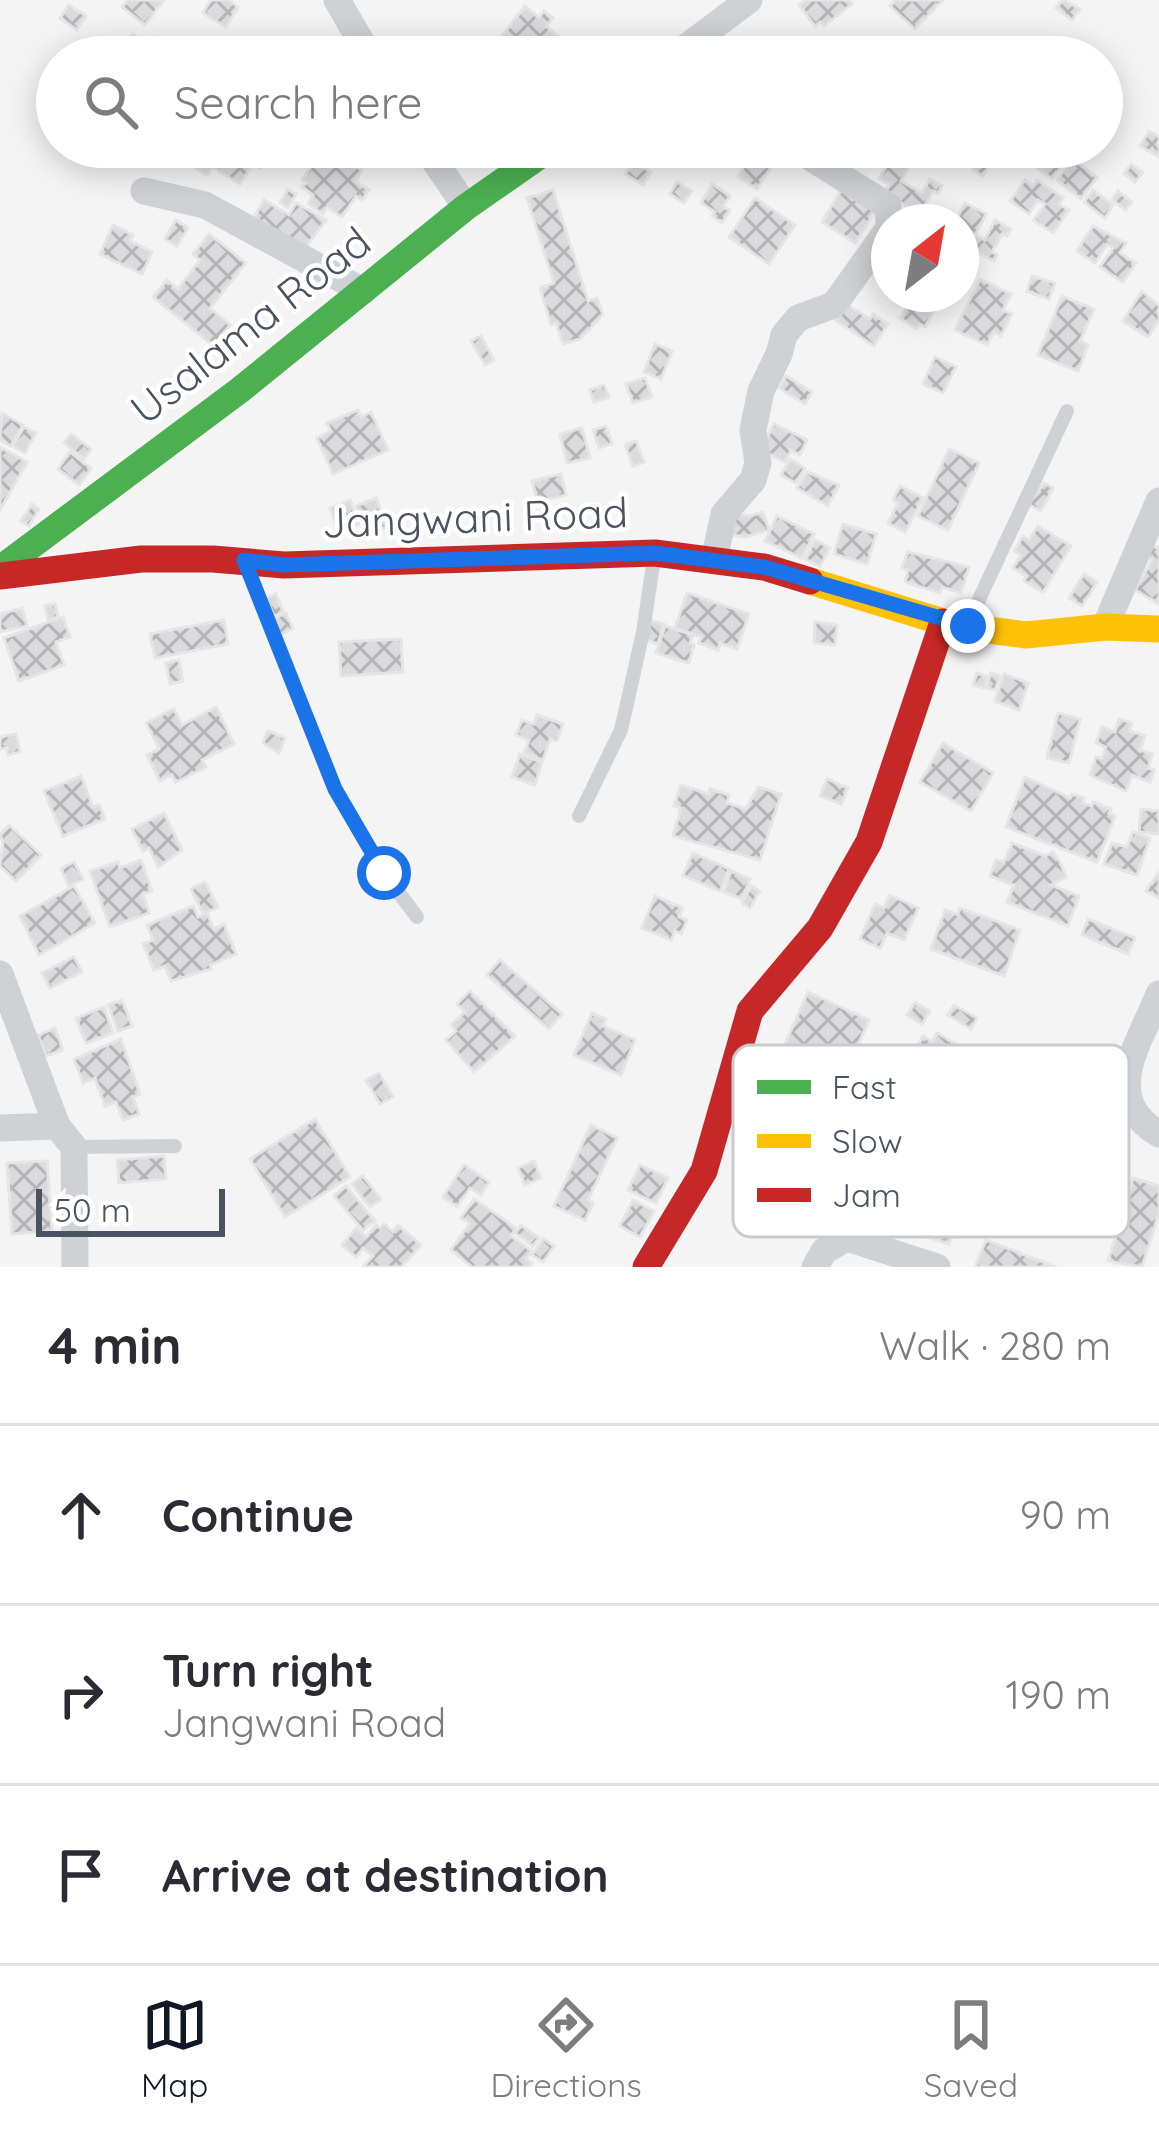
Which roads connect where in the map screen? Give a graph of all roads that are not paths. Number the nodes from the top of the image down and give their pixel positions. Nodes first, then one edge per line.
1 (337, 0) edge
2 (749, 0) edge
3 (358, 36) edge
4 (701, 36) edge
5 (439, 168) edge
6 (522, 168) edge
7 (827, 168) edge
8 (144, 191) dead end
9 (885, 204) edge
10 (466, 207) junction
11 (871, 251) edge
12 (363, 291) junction
13 (1067, 411) dead end
14 (1159, 501) edge
15 (655, 553) junction
16 (244, 560) junction
17 (714, 560) junction
18 (0, 573) edge
19 (955, 624) junction
20 (1106, 627) junction
21 (1159, 629) edge
22 (579, 816) dead end
23 (417, 917) dead end
24 (0, 974) edge
25 (1159, 994) edge
26 (739, 1045) edge
27 (733, 1068) edge
28 (1129, 1077) edge
29 (1129, 1106) edge
30 (0, 1128) edge
31 (1159, 1134) edge
32 (66, 1137) junction
33 (175, 1146) dead end
34 (74, 1267) edge
35 (646, 1267) edge
36 (815, 1267) edge
37 (937, 1267) edge

1 - 3 street
2 - 4 street
5 - 10 street
6 - 10 street, Usalama Road
7 - 9 street
8 - 12 street
10 - 12 street, Usalama Road
11 - 17 street
12 - 18 street, Usalama Road
13 - 19 lane
14 - 20 street
15 - 16 street, Jangwani Road
15 - 17 street, Jangwani Road
15 - 22 lane
16 - 18 street, Jangwani Road
16 - 23 lane
17 - 19 street, Jangwani Road
19 - 20 street, Jangwani Road
19 - 26 street
20 - 21 street, Jangwani Road
24 - 32 street
25 - 28 street
27 - 35 street
29 - 31 street
30 - 32 street
32 - 33 lane
32 - 34 street
36 - 37 street

